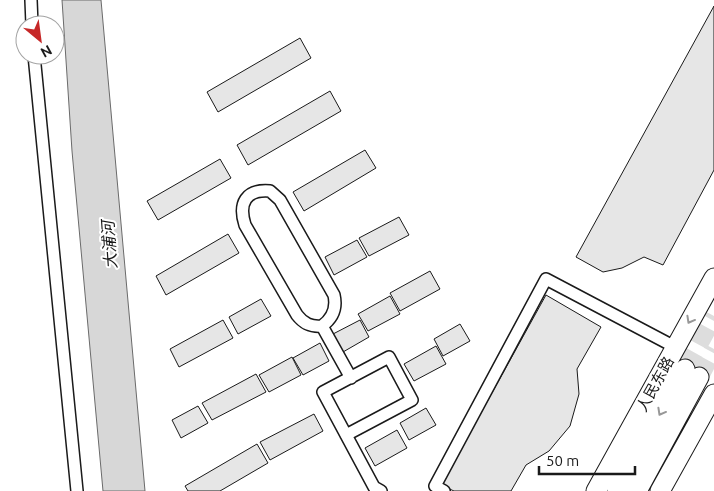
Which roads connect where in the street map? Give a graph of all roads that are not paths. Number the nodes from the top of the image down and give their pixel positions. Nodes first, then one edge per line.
1 (30, 0) edge
2 (31, 15) edge
3 (35, 65) edge
4 (714, 278) edge
5 (322, 326) junction
6 (675, 348) junction
7 (351, 378) junction
8 (714, 394) edge
9 (346, 436) junction
10 (437, 489) edge
11 (77, 491) edge
12 (381, 491) edge
13 (596, 491) edge
14 (617, 491) edge
15 (638, 491) edge
16 (660, 491) edge

1 - 2 street
3 - 11 street
4 -> 6 main road, 人民东路
5 - 5 street
5 - 7 street
6 - 10 street
6 - 13 main road, 人民东路
7 - 9 street
7 - 9 street
8 - 16 main road
9 - 12 street
15 -> 14 main road

